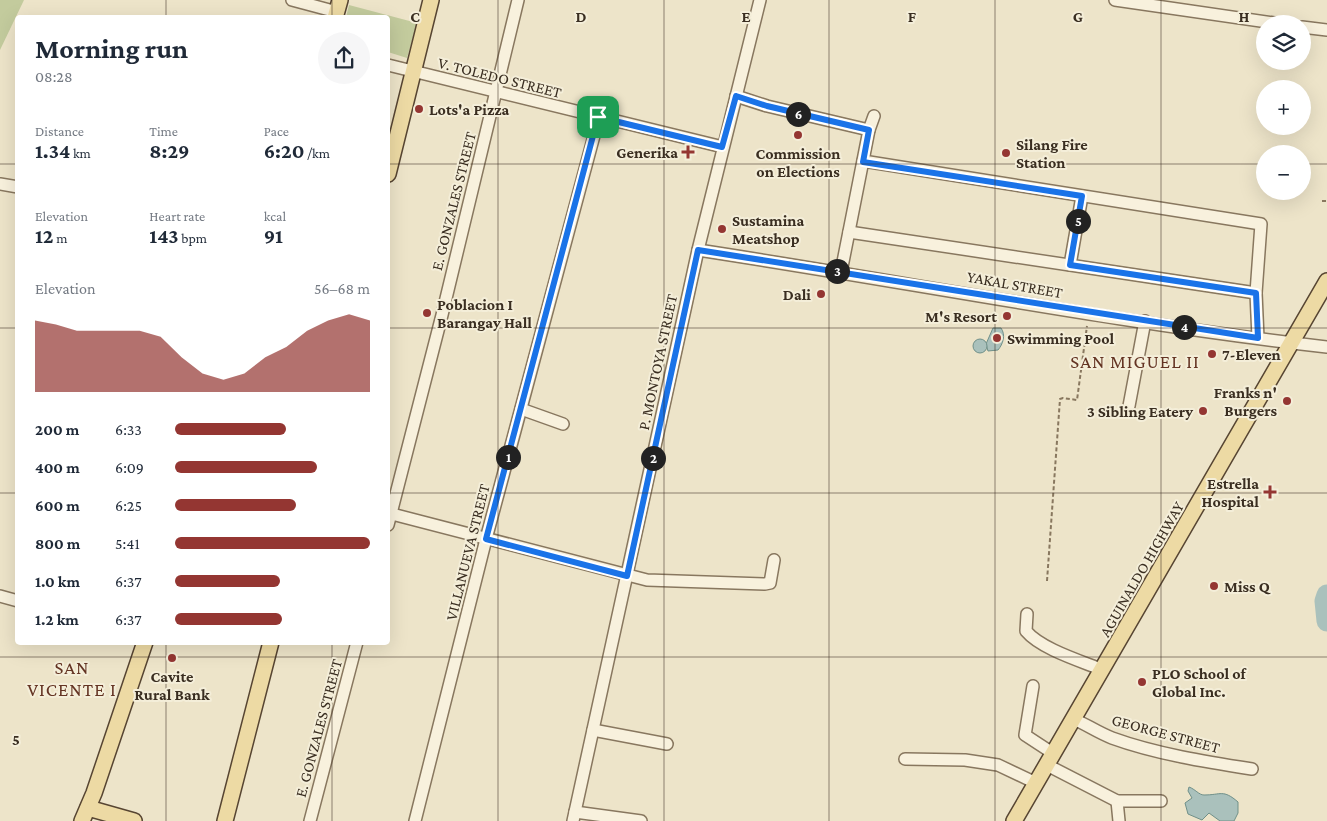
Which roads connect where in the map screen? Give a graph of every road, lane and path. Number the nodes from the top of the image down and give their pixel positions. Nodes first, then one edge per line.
1 (292, 0) edge
2 (431, 0) edge
3 (518, 0) edge
4 (760, 0) edge
5 (1115, 0) edge
6 (337, 10) edge
7 (1256, 20) edge
8 (1311, 28) edge
9 (1327, 30) edge
10 (390, 66) edge
11 (412, 72) junction
12 (496, 92) junction
13 (736, 96) junction
14 (874, 116) dead end
15 (598, 117) junction
16 (869, 130) junction
17 (722, 147) junction
18 (863, 162) junction
19 (390, 166) edge
20 (0, 184) edge
21 (15, 186) edge
22 (1082, 196) junction
23 (1322, 201) dead end
24 (1327, 201) edge
25 (849, 232) junction
26 (698, 250) junction
27 (1070, 265) junction
28 (841, 272) junction
29 (1327, 281) edge
30 (1256, 293) junction
31 (1089, 313) junction
32 (1145, 321) junction
33 (1258, 338) junction
34 (1292, 343) junction
35 (1327, 347) edge
36 (1129, 406) dead end
37 (521, 409) junction
38 (563, 424) dead end
39 (390, 510) edge
40 (390, 518) edge
41 (486, 539) junction
42 (774, 560) dead end
43 (627, 576) junction
44 (1048, 581) dead end
45 (0, 596) edge
46 (15, 600) edge
47 (1027, 614) dead end
48 (144, 645) edge
49 (270, 645) edge
50 (356, 645) edge
51 (1103, 670) junction
52 (1033, 686) dead end
53 (1074, 719) junction
54 (594, 730) junction
55 (666, 744) dead end
56 (906, 759) dead end
57 (1051, 760) junction
58 (1252, 769) dead end
59 (1036, 783) junction
60 (1118, 801) junction
61 (1161, 801) dead end
62 (85, 814) edge
63 (574, 816) edge
64 (134, 821) edge
65 (225, 821) edge
66 (310, 821) edge
67 (415, 821) edge
68 (641, 821) edge
69 (1014, 821) edge
70 (1119, 821) edge

1 - 6 street
2 - 11 main road
3 - 12 street, E. GONZALES STREET
4 - 13 street, P. MONTOYA STREET
5 - 7 street
8 - 9 street
10 - 11 street, V. TOLEDO STREET
11 - 12 street, V. TOLEDO STREET
11 - 19 main road
12 - 15 street, V. TOLEDO STREET
12 - 39 street, E. GONZALES STREET
13 - 16 street
13 - 17 street, P. MONTOYA STREET
14 - 16 street
15 - 17 street, V. TOLEDO STREET
15 - 37 street, VILLANUEVA STREET
16 - 18 street
17 - 26 street, P. MONTOYA STREET
18 - 22 street
18 - 25 street
20 - 21 street
22 - 27 street
22 - 30 street
23 - 24 path
25 - 27 street
25 - 28 street
26 - 28 street, YAKAL STREET
26 - 43 street, P. MONTOYA STREET
27 - 30 street
28 - 31 street, YAKAL STREET
29 - 34 main road, AGUINALDO HIGHWAY
30 - 33 street
31 - 32 street, YAKAL STREET
31 - 44 path
32 - 33 street, YAKAL STREET
32 - 36 street
33 - 34 street, YAKAL STREET
34 - 35 street, YAKAL STREET
34 - 51 main road, AGUINALDO HIGHWAY
37 - 38 street
37 - 41 street, VILLANUEVA STREET
40 - 41 street
41 - 43 street
41 - 67 street, VILLANUEVA STREET
42 - 43 street
43 - 54 street, P. MONTOYA STREET
45 - 46 street
47 - 51 street
48 - 62 main road
49 - 65 main road
50 - 66 street, E. GONZALES STREET
51 - 53 main road, AGUINALDO HIGHWAY
52 - 57 street
53 - 57 main road, AGUINALDO HIGHWAY
53 - 58 street, GEORGE STREET
54 - 55 street
54 - 63 street, P. MONTOYA STREET
56 - 59 street
57 - 59 main road, AGUINALDO HIGHWAY
57 - 60 street
59 - 69 main road, AGUINALDO HIGHWAY
60 - 61 street
60 - 70 street
62 - 64 main road
63 - 68 street

